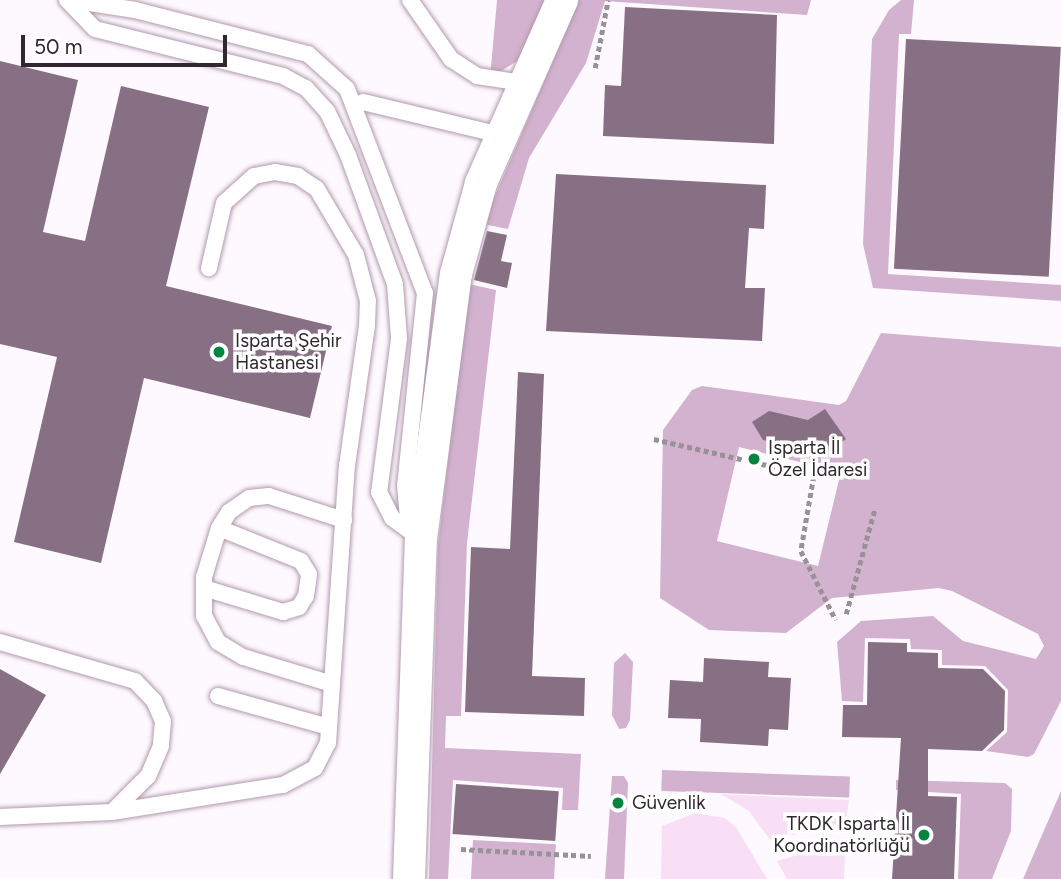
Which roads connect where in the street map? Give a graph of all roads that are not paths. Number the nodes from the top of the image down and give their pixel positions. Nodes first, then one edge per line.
1 (68, 0) edge
2 (410, 0) edge
3 (562, 0) edge
4 (523, 83) junction
5 (363, 102) dead end
6 (500, 135) junction
7 (209, 268) dead end
8 (344, 520) junction
9 (219, 528) junction
10 (415, 535) junction
11 (204, 588) junction
12 (0, 642) edge
13 (332, 684) junction
14 (218, 696) dead end
15 (329, 727) junction
16 (112, 812) junction
17 (0, 817) edge
18 (410, 879) edge

1 - 10 lane
1 - 10 lane
2 - 4 lane
3 - 4 street
4 - 6 street
5 - 6 lane
6 - 10 street
7 - 8 lane
8 - 9 lane
8 - 13 lane
9 - 11 lane
9 - 11 lane
10 - 18 street
11 - 13 lane
12 - 16 lane
13 - 15 lane
14 - 15 lane
15 - 16 lane
16 - 17 lane

